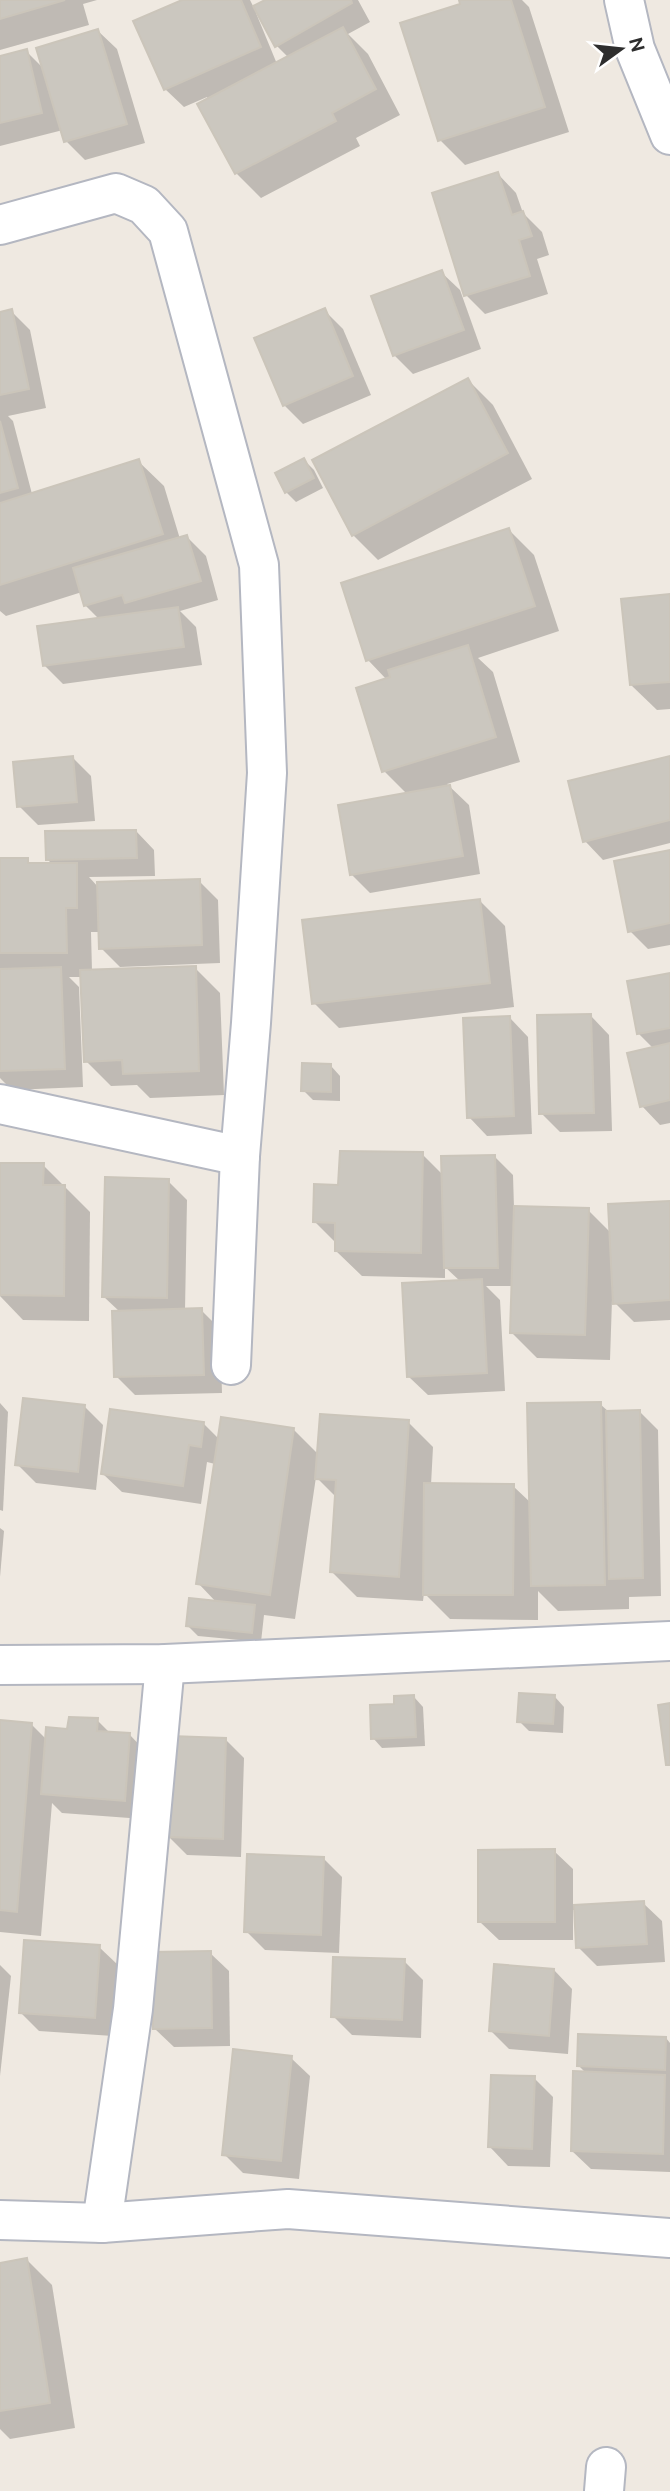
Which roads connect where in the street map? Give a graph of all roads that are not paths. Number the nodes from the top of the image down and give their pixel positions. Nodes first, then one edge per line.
1 (624, 0) edge
2 (670, 135) edge
3 (0, 225) edge
4 (0, 1104) edge
5 (240, 1156) junction
6 (230, 1364) dead end
7 (670, 1641) edge
8 (165, 1664) junction
9 (0, 1665) edge
10 (0, 2220) edge
11 (102, 2223) junction
12 (670, 2238) edge

1 - 2 street
3 - 5 street
4 - 5 street
5 - 6 street
7 - 8 street
8 - 9 street
8 - 11 street
10 - 11 street
11 - 12 street

